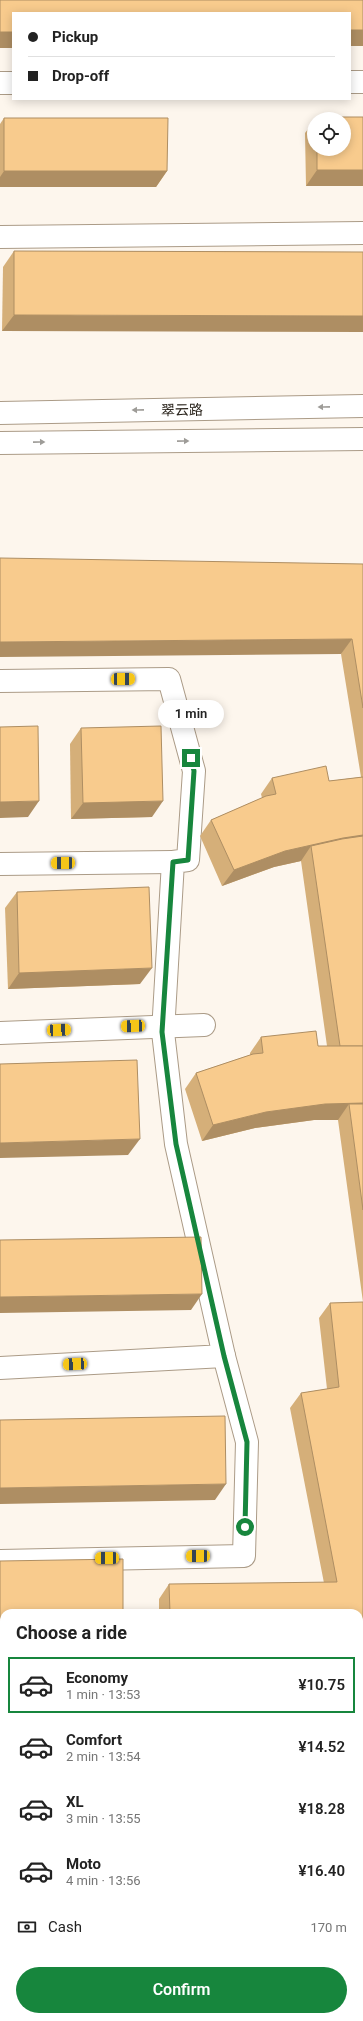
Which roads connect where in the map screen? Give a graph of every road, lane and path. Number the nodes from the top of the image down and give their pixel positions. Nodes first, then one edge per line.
1 (351, 82) edge
2 (363, 82) edge
3 (0, 83) edge
4 (12, 83) edge
5 (363, 233) edge
6 (0, 237) edge
7 (363, 406) edge
8 (0, 413) edge
9 (363, 439) edge
10 (0, 443) edge
11 (0, 681) edge
12 (173, 862) junction
13 (0, 864) edge
14 (204, 1024) dead end
15 (163, 1025) junction
16 (0, 1032) edge
17 (224, 1356) junction
18 (0, 1368) edge
19 (0, 1561) edge

1 - 2 street
3 - 4 street
5 - 6 street
7 -> 8 street, 翠云路
10 -> 9 street
11 - 12 street
12 - 13 street
12 - 15 street
14 - 15 street
15 - 16 street
15 - 17 street
17 - 18 street
17 - 19 street

